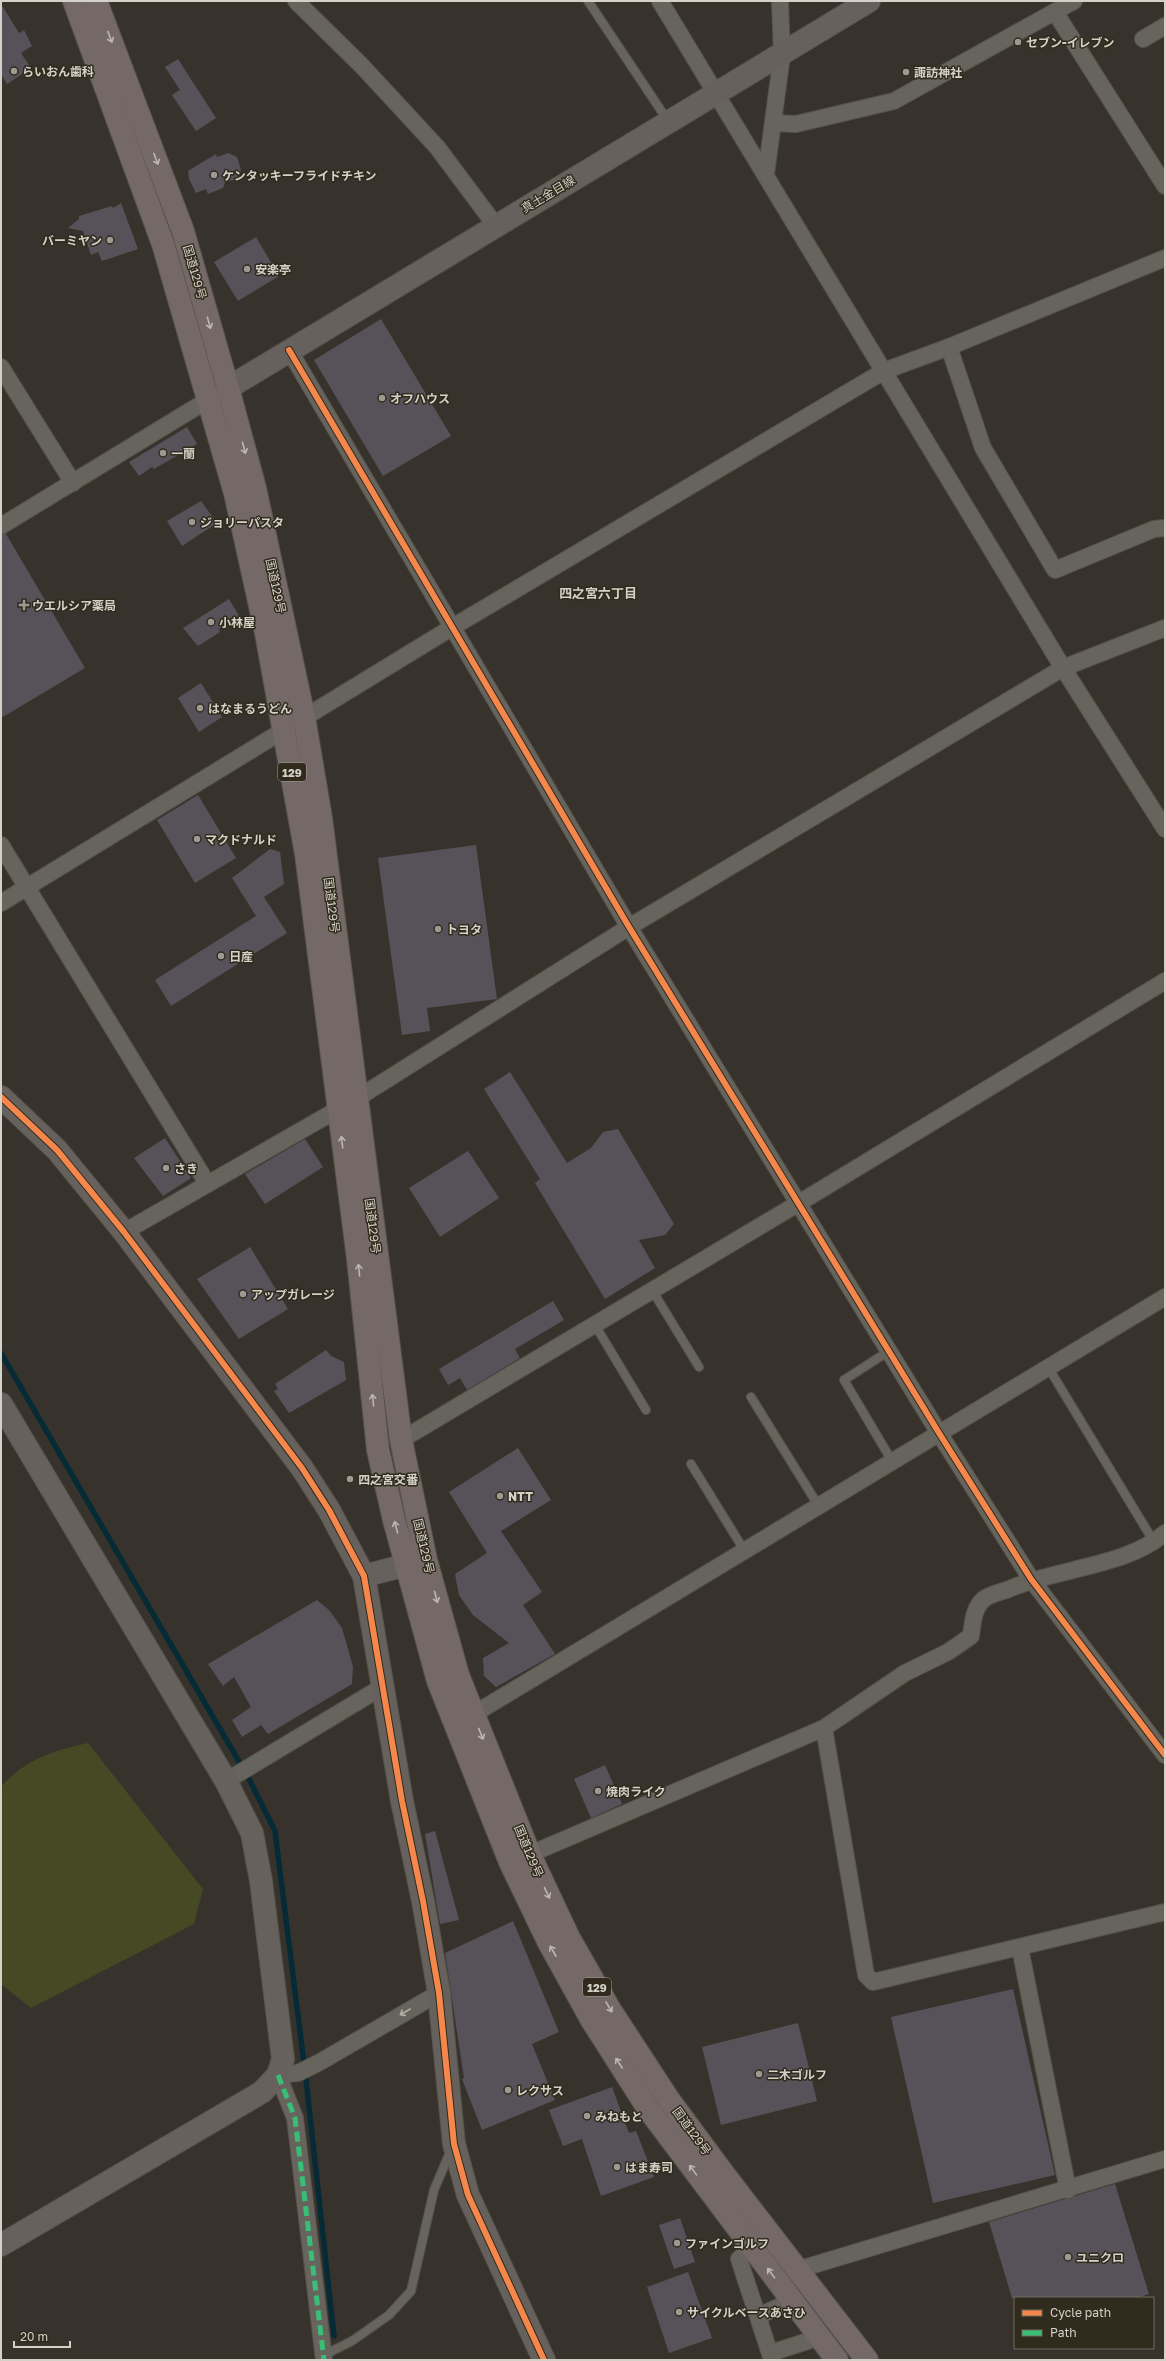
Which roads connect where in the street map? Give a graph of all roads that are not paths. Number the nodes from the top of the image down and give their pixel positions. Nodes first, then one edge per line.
1 (74, 1) edge
2 (96, 1) edge
3 (296, 1) edge
4 (588, 1) edge
5 (660, 1) edge
6 (780, 1) edge
7 (869, 1) edge
8 (1074, 1) edge
9 (1055, 12) junction
10 (1165, 26) edge
11 (1143, 39) dead end
12 (782, 55) junction
13 (716, 93) junction
14 (668, 121) junction
15 (773, 123) junction
16 (766, 174) junction
17 (1165, 186) edge
18 (496, 226) junction
19 (1165, 258) edge
20 (949, 347) junction
21 (289, 350) junction
22 (1, 367) edge
23 (884, 371) junction
24 (228, 388) junction
25 (209, 400) junction
26 (73, 483) junction
27 (1, 526) edge
28 (1165, 528) edge
29 (451, 628) junction
30 (1165, 628) edge
31 (1063, 668) junction
32 (304, 717) junction
33 (285, 730) junction
34 (1165, 829) edge
35 (1, 845) edge
36 (27, 887) junction
37 (1, 903) edge
38 (629, 927) junction
39 (1165, 981) edge
40 (1, 1097) edge
41 (347, 1104) junction
42 (207, 1183) junction
43 (799, 1203) junction
44 (124, 1232) junction
45 (652, 1290) junction
46 (1165, 1297) edge
47 (595, 1325) junction
48 (889, 1351) junction
49 (699, 1367) dead end
50 (1048, 1367) junction
51 (751, 1397) dead end
52 (1, 1404) edge
53 (646, 1410) dead end
54 (939, 1433) junction
55 (401, 1440) junction
56 (892, 1461) junction
57 (691, 1464) dead end
58 (818, 1505) junction
59 (1160, 1537) edge
60 (744, 1550) junction
61 (416, 1562) junction
62 (364, 1576) junction
63 (1031, 1579) junction
64 (382, 1687) junction
65 (473, 1714) junction
66 (454, 1726) junction
67 (824, 1728) junction
68 (1165, 1755) edge
69 (226, 1781) junction
70 (520, 1859) junction
71 (1165, 1912) edge
72 (1020, 1948) junction
73 (439, 1993) junction
74 (288, 2074) junction
75 (454, 2144) junction
76 (1165, 2159) edge
77 (1068, 2190) junction
78 (1, 2245) edge
79 (752, 2248) junction
80 (797, 2270) junction
81 (792, 2301) junction
82 (758, 2316) junction
83 (820, 2337) junction
84 (771, 2357) edge
85 (321, 2359) edge
86 (544, 2360) edge
87 (837, 2360) edge
88 (867, 2360) edge

1 - 25 highway, 国道129号 / 129
2 -> 24 highway, 国道129号 / 129
3 - 18 street
4 - 14 lane
5 - 13 street
6 - 12 street
7 - 12 street, 真土金目線
8 - 9 street
9 - 15 street
9 - 17 street
10 - 11 street
12 - 13 street, 真土金目線
12 - 15 street
13 - 14 street, 真土金目線
13 - 16 street
14 - 18 street, 真土金目線
15 - 16 street
16 - 23 street
18 - 21 street, 真土金目線
19 - 20 street
20 - 23 street
20 - 28 street
21 - 24 street, 真土金目線
21 - 29 street
22 - 26 street
23 - 29 street
23 - 31 street
24 - 25 street
24 -> 32 highway, 国道129号 / 129
25 - 26 street
25 - 33 highway, 国道129号 / 129
26 - 27 street
29 - 32 street
29 - 38 street
30 - 31 street
31 - 34 street
31 - 38 street
32 - 33 street
32 - 41 highway, 国道129号 / 129
33 - 36 street
33 - 41 highway, 国道129号 / 129
35 - 36 street
36 - 37 street
36 - 42 street
38 - 41 street
38 - 43 street
39 - 43 street
40 - 44 street
41 - 42 street
41 - 55 highway, 国道129号 / 129
61 -> 41 highway, 国道129号 / 129
42 - 44 street
43 - 45 street
43 - 48 street
44 - 62 street
45 - 47 street
45 - 49 lane
46 - 50 street
47 - 53 lane
47 - 55 street
48 - 54 street
48 - 56 lane
50 - 54 street
50 - 59 lane
51 - 58 lane
52 - 69 street
54 - 56 street
54 - 63 street
55 - 61 highway, 国道129号 / 129
56 - 58 street
57 - 60 lane
58 - 60 street
59 - 63 street
60 - 65 street
61 - 62 street
61 -> 65 highway, 国道129号 / 129
61 - 66 highway, 国道129号 / 129
62 - 64 street
63 - 67 street
63 - 68 street
64 - 69 street
64 - 73 street
65 - 66 street
65 -> 70 highway, 国道129号 / 129
66 - 70 highway, 国道129号 / 129
67 - 70 street
67 - 72 street
69 - 74 street
79 -> 70 highway, 国道129号 / 129
70 -> 80 highway, 国道129号 / 129
71 - 72 street
72 - 77 street
73 -> 74 street
73 - 75 street
74 - 78 street
74 - 85 street
75 - 85 lane
75 - 86 street
76 - 77 street
77 - 80 street
81 -> 79 highway, 国道129号 / 129
79 - 82 street
80 - 88 highway, 国道129号 / 129
81 - 82 street
81 - 83 highway, 国道129号 / 129
82 - 84 street
83 - 84 street
83 - 87 highway, 国道129号 / 129

